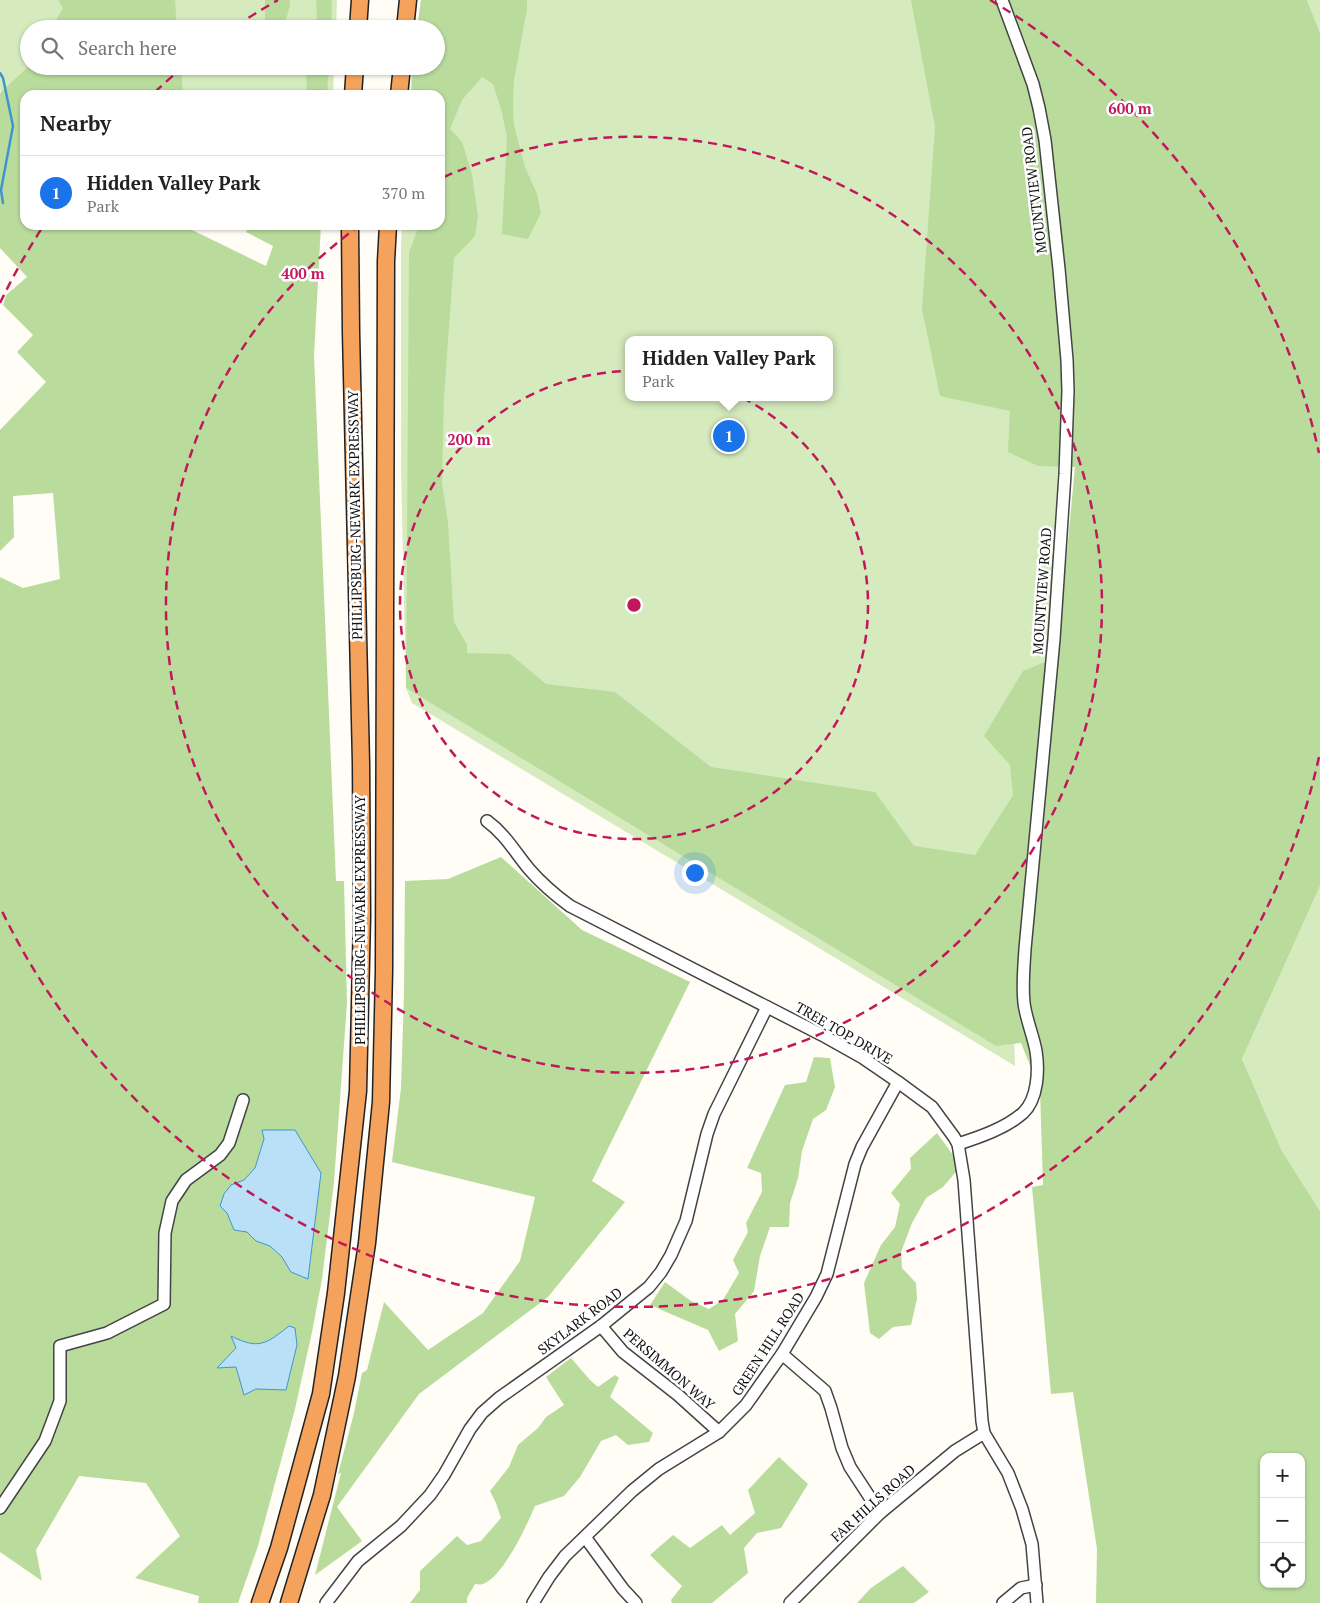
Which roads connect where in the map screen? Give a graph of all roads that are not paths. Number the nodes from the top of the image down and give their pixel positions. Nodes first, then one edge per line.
1 (360, 0) edge
2 (397, 0) edge
3 (408, 0) edge
4 (1002, 0) edge
5 (359, 20) edge
6 (396, 20) edge
7 (406, 20) edge
8 (354, 75) edge
9 (392, 75) edge
10 (401, 75) edge
11 (353, 90) edge
12 (391, 90) edge
13 (400, 90) edge
14 (350, 230) edge
15 (388, 230) edge
16 (488, 820) dead end
17 (767, 1006) junction
18 (898, 1082) junction
19 (244, 1100) dead end
20 (958, 1144) junction
21 (601, 1326) junction
22 (782, 1354) junction
23 (719, 1432) junction
24 (984, 1433) junction
25 (0, 1508) edge
26 (880, 1513) junction
27 (585, 1537) junction
28 (1036, 1585) junction
29 (260, 1603) edge
30 (289, 1603) edge
31 (326, 1603) edge
32 (533, 1603) edge
33 (636, 1603) edge
34 (790, 1603) edge
35 (1003, 1603) edge
36 (1037, 1603) edge

1 - 5 highway
2 - 6 highway
3 - 7 highway
4 - 20 street, MOUNTVIEW ROAD
8 - 11 highway
9 - 12 highway
10 - 13 highway
14 - 29 highway, PHILLIPSBURG-NEWARK EXPRESSWAY
15 - 30 highway, PHILLIPSBURG-NEWARK EXPRESSWAY
16 - 17 street, TREE TOP DRIVE
17 - 18 street, TREE TOP DRIVE
17 - 21 street, SKYLARK ROAD
18 - 20 street, TREE TOP DRIVE
18 - 22 street, GREEN HILL ROAD
19 - 25 street
20 - 24 street, TREE TOP DRIVE
21 - 23 street, PERSIMMON WAY
21 - 31 street, SKYLARK ROAD
22 - 23 street, GREEN HILL ROAD
22 - 26 street
23 - 27 street, GREEN HILL ROAD
24 - 26 street, FAR HILLS ROAD
24 - 28 street, TREE TOP DRIVE
26 - 34 street, FAR HILLS ROAD
27 - 32 street, GREEN HILL ROAD
27 - 33 street
28 - 35 street
28 - 36 street, TREE TOP DRIVE

